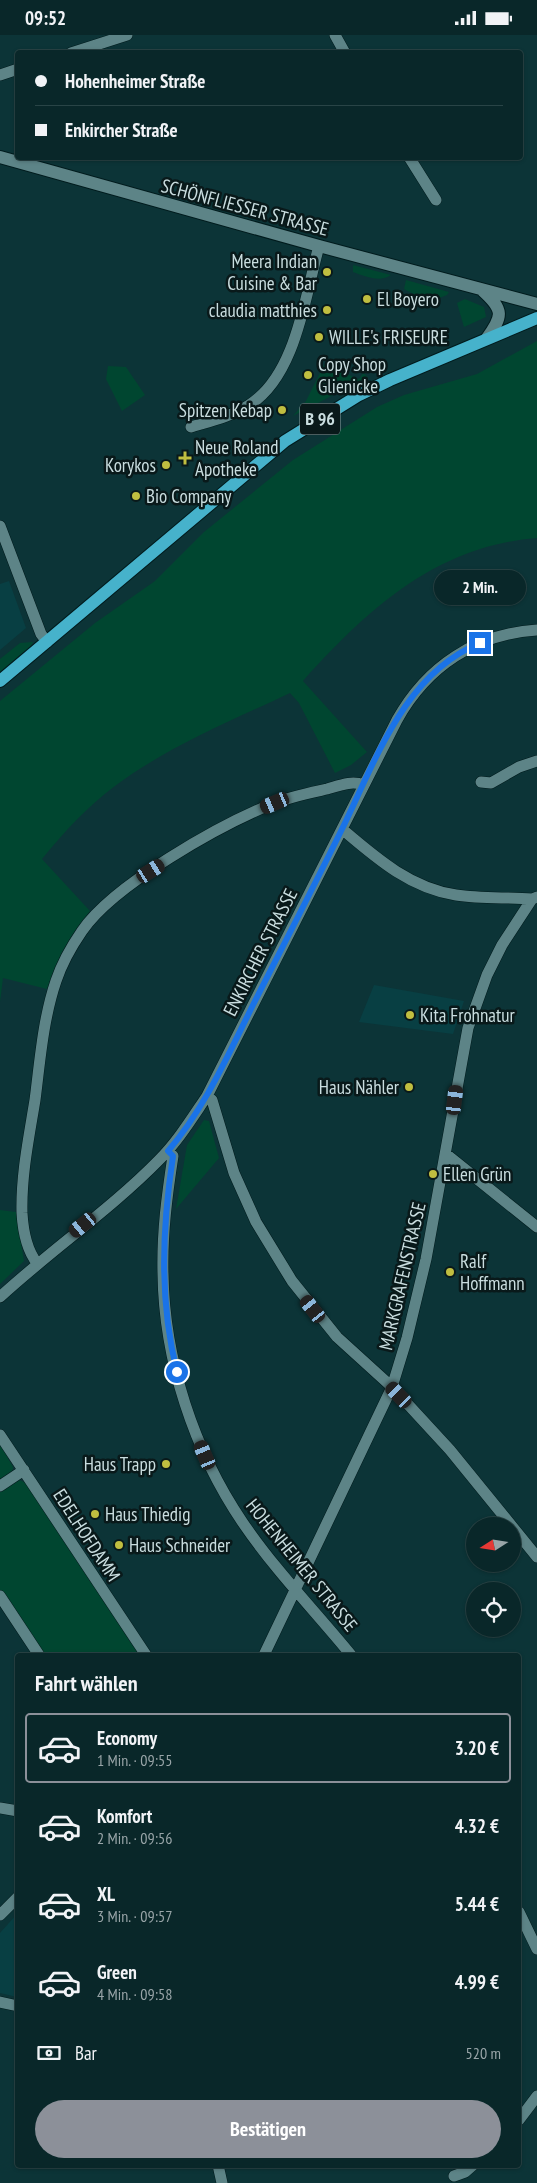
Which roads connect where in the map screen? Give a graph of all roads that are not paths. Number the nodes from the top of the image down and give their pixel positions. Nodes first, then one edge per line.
1 (126, 35) edge
2 (335, 35) edge
3 (80, 50) edge
4 (343, 50) edge
5 (15, 70) edge
6 (0, 75) edge
7 (0, 157) edge
8 (411, 160) edge
9 (436, 200) dead end
10 (319, 246) junction
11 (481, 290) junction
12 (537, 304) edge
13 (537, 318) edge
14 (487, 338) junction
15 (191, 427) dead end
16 (0, 526) edge
17 (537, 630) edge
18 (47, 642) junction
19 (0, 681) edge
20 (537, 761) edge
21 (482, 782) dead end
22 (363, 785) junction
23 (342, 829) junction
24 (535, 898) edge
25 (207, 1096) junction
26 (168, 1151) junction
27 (446, 1154) junction
28 (537, 1227) edge
29 (37, 1263) junction
30 (0, 1297) edge
31 (392, 1387) junction
32 (0, 1435) edge
33 (24, 1470) junction
34 (0, 1486) edge
35 (537, 1557) edge
36 (296, 1589) junction
37 (0, 1596) edge
38 (38, 1653) edge
39 (145, 1653) edge
40 (265, 1653) edge
41 (349, 1653) edge
42 (0, 1808) edge
43 (15, 1810) edge
44 (15, 1900) edge
45 (0, 1915) edge
46 (521, 1916) edge
47 (537, 1949) edge
48 (0, 2002) edge
49 (15, 2005) edge
50 (537, 2096) edge
51 (521, 2117) edge
52 (219, 2168) edge
53 (470, 2168) edge
54 (453, 2175) edge
55 (222, 2183) edge

1 - 3 street
2 - 4 street
5 - 6 street
7 - 10 main road, SCHÖNFLIESSER STRASSE
8 - 9 street
10 - 11 main road, SCHÖNFLIESSER STRASSE
10 - 15 street
11 - 12 main road, SCHÖNFLIESSER STRASSE
11 - 14 main road
13 - 14 main road, B 96
14 - 18 main road, B 96
16 - 18 street
17 - 22 street, ENKIRCHER STRASSE
18 - 19 main road, B 96
20 - 21 street
22 - 23 street, ENKIRCHER STRASSE
22 - 29 street
23 - 24 street
23 - 25 street, ENKIRCHER STRASSE
24 - 27 street, MARKGRAFENSTRASSE
25 - 26 street, ENKIRCHER STRASSE
25 - 31 street
26 - 29 street, ENKIRCHER STRASSE
26 - 36 street, HOHENHEIMER STRASSE
27 - 28 street
27 - 31 street, MARKGRAFENSTRASSE
29 - 30 street, ENKIRCHER STRASSE
31 - 35 street
31 - 36 street, MARKGRAFENSTRASSE
32 - 33 street, EDELHOFDAMM
33 - 34 street
33 - 39 street, EDELHOFDAMM
36 - 40 street, MARKGRAFENSTRASSE
36 - 41 street, HOHENHEIMER STRASSE
37 - 38 street
42 - 43 street
44 - 45 street
46 - 47 street
48 - 49 street
50 - 51 street
52 - 55 street
53 - 54 street

